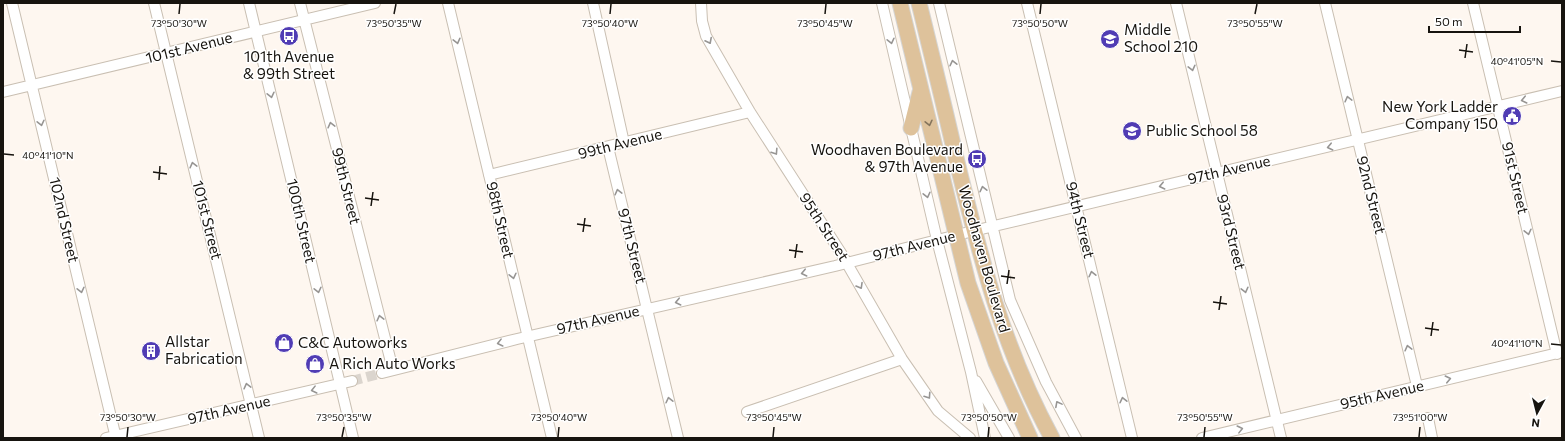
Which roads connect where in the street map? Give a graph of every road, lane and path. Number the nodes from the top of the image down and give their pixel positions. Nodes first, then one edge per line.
1 (12, 3) edge
2 (154, 3) edge
3 (249, 3) edge
4 (300, 3) edge
5 (375, 3) edge
6 (448, 3) edge
7 (593, 3) edge
8 (700, 3) edge
9 (882, 3) edge
10 (900, 3) edge
11 (920, 3) edge
12 (939, 3) edge
13 (1028, 3) edge
14 (1176, 3) edge
15 (1325, 3) edge
16 (1473, 3) edge
17 (304, 20) junction
18 (256, 32) junction
19 (166, 53) junction
20 (32, 85) junction
21 (921, 90) junction
22 (1562, 91) edge
23 (3, 92) edge
24 (1498, 106) junction
25 (750, 112) junction
26 (911, 128) junction
27 (1358, 140) junction
28 (624, 143) junction
29 (608, 147) junction
30 (1217, 173) junction
31 (489, 175) junction
32 (1076, 206) junction
33 (992, 227) junction
34 (973, 231) junction
35 (956, 235) junction
36 (937, 240) junction
37 (847, 263) junction
38 (647, 309) junction
39 (528, 336) junction
40 (1560, 353) edge
41 (902, 359) junction
42 (393, 370) junction
43 (971, 372) junction
44 (382, 373) tunnel mouth
45 (352, 381) tunnel mouth
46 (341, 384) junction
47 (1417, 386) junction
48 (251, 406) junction
49 (747, 412) dead end
50 (1428, 418) dead end
51 (1277, 420) junction
52 (113, 437) edge
53 (259, 438) edge
54 (353, 438) edge
55 (552, 438) edge
56 (678, 438) edge
57 (970, 438) edge
58 (985, 438) edge
59 (1009, 438) edge
60 (1030, 438) edge
61 (1052, 438) edge
62 (1076, 438) edge
63 (1132, 438) edge
64 (1202, 438) edge
65 (1281, 438) edge
66 (1432, 438) edge

1 - 20 street, 102nd Street
2 - 19 street, 101st Street
3 - 18 street, 100th Street
4 - 17 street, 99th Street
5 - 17 street, 101st Avenue
6 -> 31 street, 98th Street
7 - 28 street
8 -> 25 street, 95th Street
9 -> 26 street
10 - 21 main road, Woodhaven Boulevard
11 - 34 main road, Woodhaven Boulevard
33 -> 12 street, Woodhaven Boulevard
13 - 32 street, 94th Street
14 -> 30 street, 93rd Street
27 -> 15 street, 92nd Street
16 - 24 street, 91st Street
17 - 18 street, 101st Avenue
42 -> 17 street, 99th Street
18 - 19 street, 101st Avenue
18 -> 46 street, 100th Street
19 - 20 street, 101st Avenue
48 -> 19 street, 101st Street
20 - 23 street, 101st Avenue
20 -> 52 street, 102nd Street
21 - 26 main road
21 -> 35 main road, Woodhaven Boulevard
22 -> 24 street, 97th Avenue
24 - 27 street, 97th Avenue
24 -> 40 street, 91st Street
25 - 28 street, 99th Avenue
25 -> 37 street, 95th Street
26 -> 36 street
27 -> 30 street, 97th Avenue
47 -> 27 street, 92nd Street
28 - 29 street, 99th Avenue
29 - 31 street, 99th Avenue
38 -> 29 street, 97th Street
30 -> 32 street, 97th Avenue
30 -> 51 street, 93rd Street
31 -> 39 street, 98th Street
32 - 33 street, 97th Avenue
63 -> 32 street, 94th Street
33 - 34 street, 97th Avenue
62 -> 33 street, Woodhaven Boulevard
34 - 35 street, 97th Avenue
34 - 61 main road, Woodhaven Boulevard
35 - 36 street, 97th Avenue
35 - 60 main road, Woodhaven Boulevard
36 - 37 street, 97th Avenue
36 - 43 street
37 -> 38 street, 97th Avenue
37 -> 41 street, 95th Street
38 - 39 street, 97th Avenue
56 -> 38 street, 97th Street
39 -> 42 street, 97th Avenue
39 - 55 street, 98th Street
47 -> 40 street, 95th Avenue
41 - 49 street
41 -> 57 street, 95th Street
42 - 44 street, 97th Avenue
43 - 58 street
43 - 59 street
45 - 46 street, 97th Avenue
46 -> 48 street, 97th Avenue
46 - 54 street, 100th Street
47 - 51 street, 95th Avenue
48 - 52 street, 97th Avenue
48 - 53 street, 101st Street
50 - 66 street
64 -> 51 street, 95th Avenue
51 - 65 street, 93rd Street

